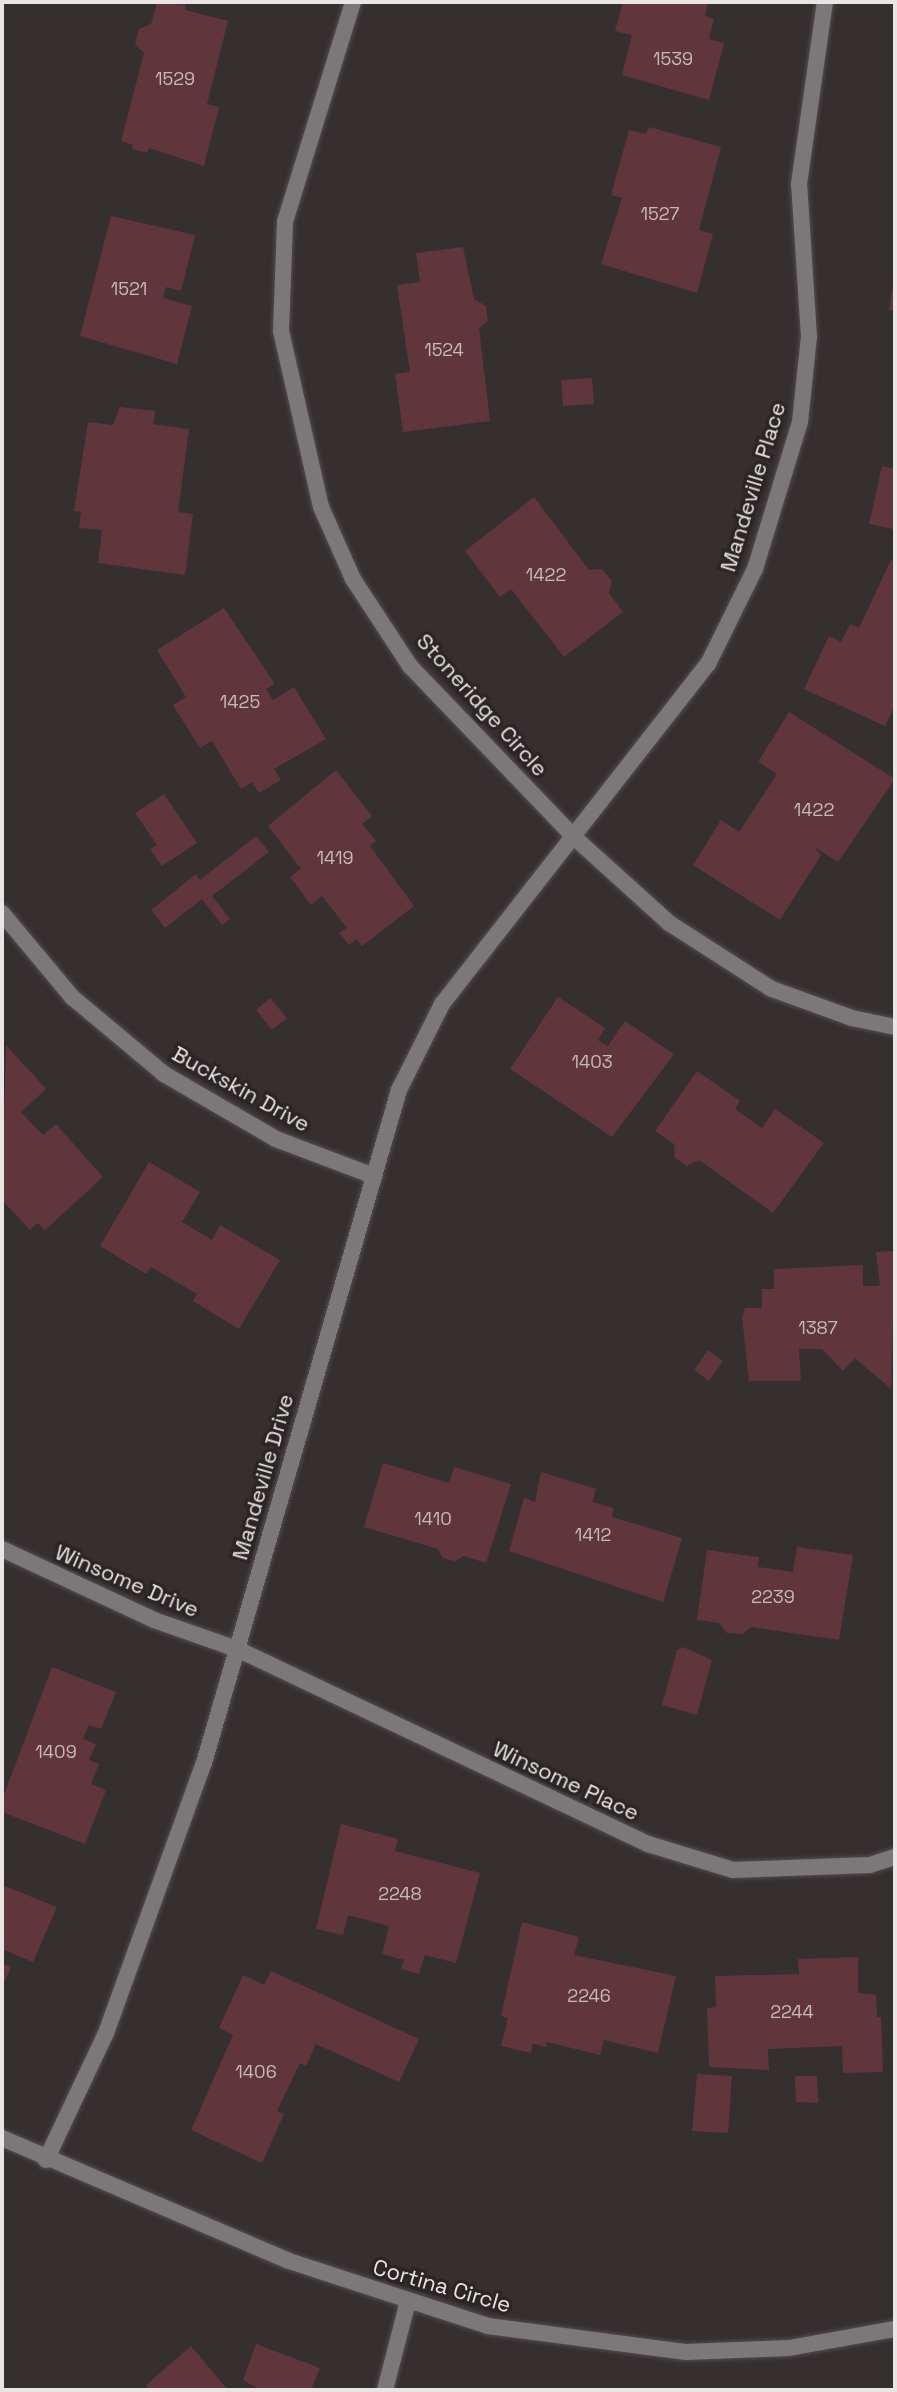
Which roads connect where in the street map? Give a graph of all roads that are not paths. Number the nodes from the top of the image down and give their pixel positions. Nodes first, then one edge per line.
1 (353, 2) edge
2 (825, 2) edge
3 (575, 838) junction
4 (2, 913) edge
5 (895, 1027) edge
6 (374, 1176) junction
7 (2, 1549) edge
8 (237, 1649) junction
9 (895, 1857) edge
10 (2, 2138) edge
11 (46, 2160) junction
12 (408, 2301) junction
13 (895, 2329) edge
14 (385, 2390) edge

1 - 3 street, Stoneridge Circle
2 - 3 street, Mandeville Place
3 - 5 street, Stoneridge Circle
3 - 6 street, Mandeville Drive
4 - 6 street, Buckskin Drive
6 - 8 street, Mandeville Drive
7 - 8 street, Winsome Drive
8 - 9 street, Winsome Place
8 - 11 street, Mandeville Drive
10 - 11 street, Cortina Circle
11 - 12 street, Cortina Circle
12 - 13 street, Cortina Circle
12 - 14 street

